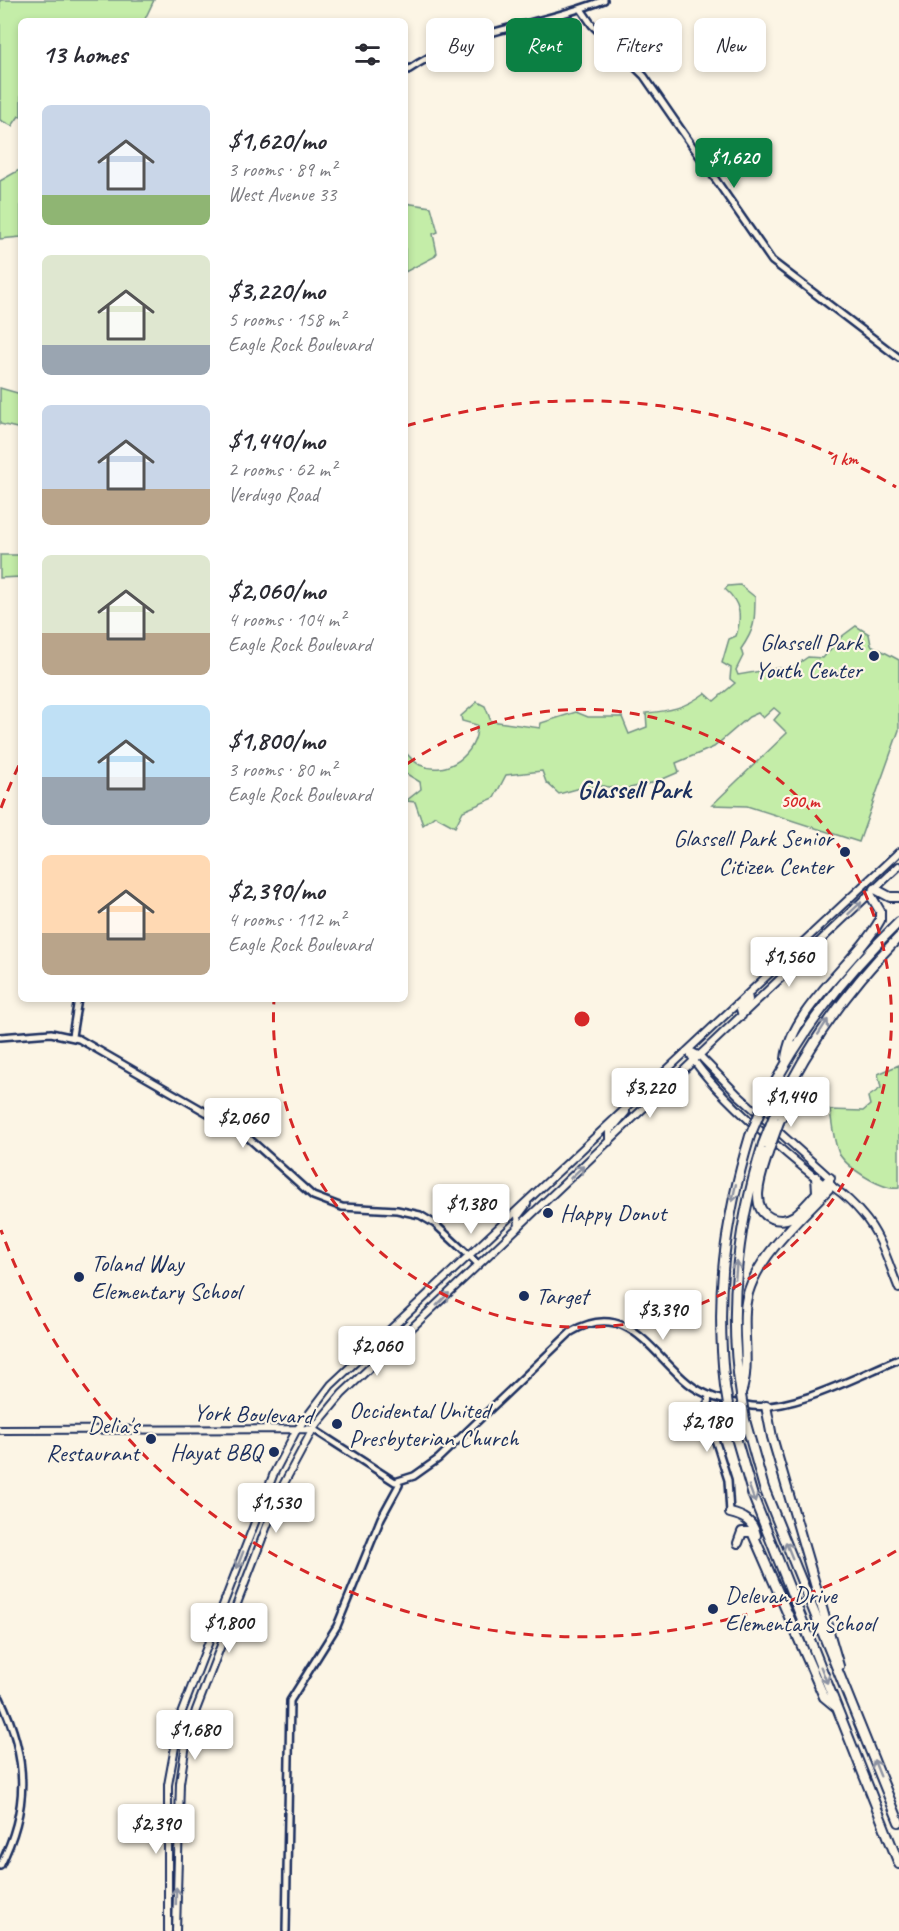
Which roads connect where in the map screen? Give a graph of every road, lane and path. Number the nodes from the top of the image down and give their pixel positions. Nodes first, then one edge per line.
1 (604, 0) edge
2 (581, 9) junction
3 (408, 70) edge
4 (899, 358) edge
5 (899, 852) edge
6 (899, 866) edge
7 (872, 891) junction
8 (899, 897) edge
9 (899, 922) edge
10 (899, 937) edge
11 (748, 994) junction
12 (78, 1002) edge
13 (742, 1016) junction
14 (72, 1036) junction
15 (0, 1037) edge
16 (688, 1050) junction
17 (700, 1056) junction
18 (785, 1061) junction
19 (694, 1062) junction
20 (626, 1107) junction
21 (609, 1142) junction
22 (766, 1147) junction
23 (816, 1177) junction
24 (828, 1183) junction
25 (543, 1184) junction
26 (817, 1191) junction
27 (497, 1226) junction
28 (519, 1227) junction
29 (468, 1255) junction
30 (478, 1264) junction
31 (899, 1289) edge
32 (899, 1359) edge
33 (741, 1393) junction
34 (708, 1395) junction
35 (766, 1406) junction
36 (0, 1430) edge
37 (313, 1430) junction
38 (296, 1431) junction
39 (277, 1468) junction
40 (289, 1472) junction
41 (399, 1485) dead end
42 (730, 1513) joint
43 (738, 1543) dead end
44 (758, 1543) junction
45 (842, 1683) junction
46 (0, 1698) edge
47 (837, 1708) junction
48 (899, 1822) edge
49 (899, 1864) edge
50 (0, 1866) edge
51 (168, 1931) edge
52 (176, 1931) edge
53 (285, 1931) edge

1 - 2 street
2 - 3 street
2 - 4 street
5 - 11 main road
6 - 7 main road
7 - 8 highway
13 -> 7 main road
7 - 18 highway
9 - 18 highway
22 -> 10 highway, bridge
11 - 13 main road
11 - 16 main road
12 - 14 street
13 - 17 main road
14 - 15 street
14 - 29 street
16 - 17 main road
16 - 19 main road
16 - 20 main road
17 - 19 main road
17 - 24 main road
18 -> 47 highway, bridge
19 - 21 main road
19 - 23 main road
20 - 21 main road
20 - 25 main road
28 -> 21 main road
22 - 26 highway
33 -> 22 highway
23 - 24 main road
23 - 26 highway
24 - 26 highway
24 - 31 main road
24 - 33 highway
25 - 27 main road
25 - 28 main road
27 - 28 main road
27 - 29 main road
28 - 30 main road
29 - 30 street
29 - 38 main road
37 -> 30 main road
32 - 35 street, York Boulevard
45 -> 33 highway, bridge
34 - 35 street, York Boulevard
34 - 37 street, York Boulevard
34 - 42 street
35 - 45 highway
36 - 38 main road, York Boulevard
37 - 38 main road, York Boulevard
37 - 40 main road
38 - 39 main road
39 - 40 main road
39 -> 51 main road
52 -> 40 main road
41 - 53 street
42 - 44 highway
43 - 44 highway
44 - 47 highway
48 -> 45 highway
46 - 50 street
47 - 49 highway

